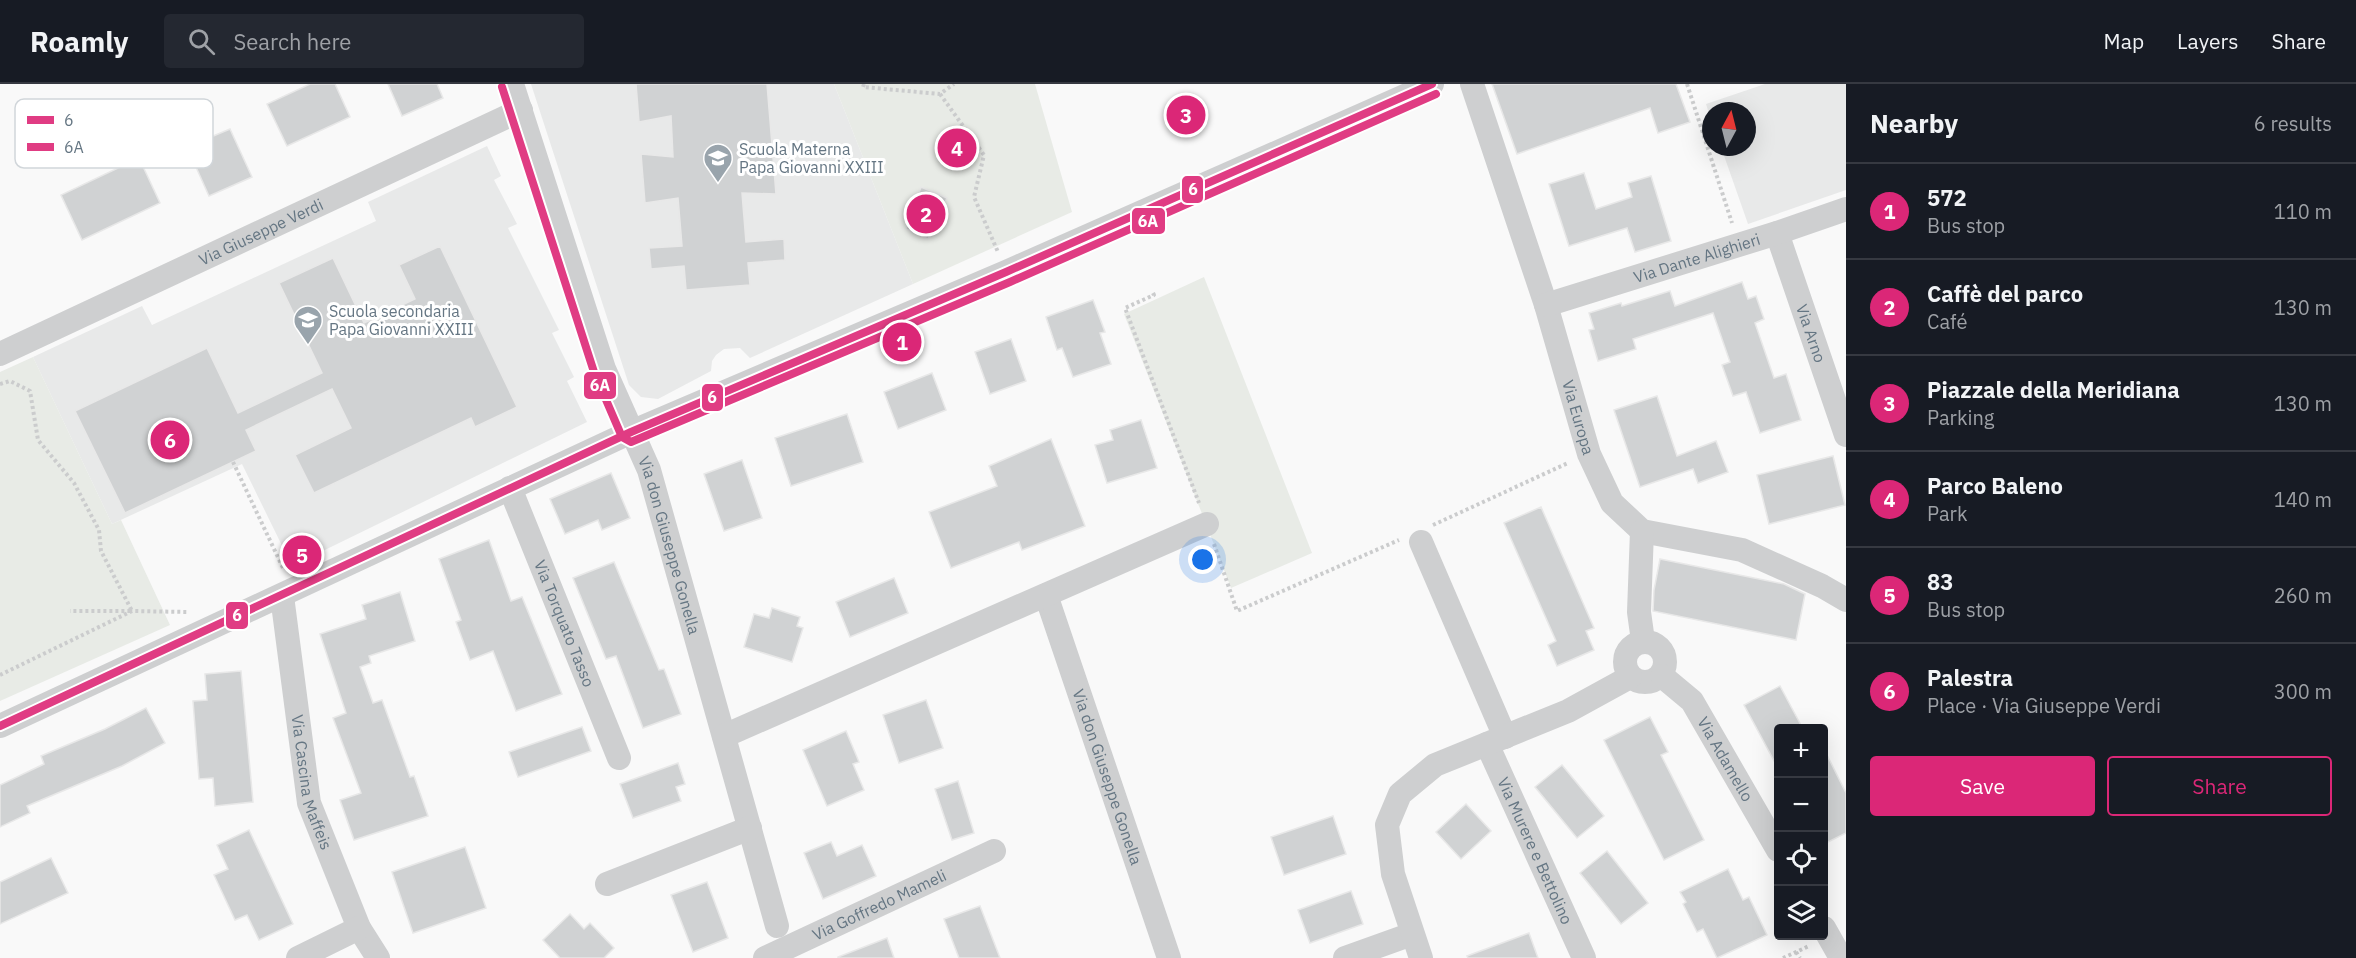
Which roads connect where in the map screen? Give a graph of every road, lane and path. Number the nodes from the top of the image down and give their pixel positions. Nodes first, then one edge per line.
1 (512, 84) edge
2 (864, 84) edge
3 (954, 84) edge
4 (1432, 84) edge
5 (1472, 84) edge
6 (1687, 84) edge
7 (940, 94) junction
8 (521, 110) junction
9 (1846, 209) edge
10 (1777, 233) junction
11 (1739, 244) junction
12 (1006, 272) junction
13 (1153, 293) dead end
14 (1546, 305) junction
15 (0, 354) edge
16 (0, 384) edge
17 (631, 432) junction
18 (1846, 435) edge
19 (1589, 454) junction
20 (232, 462) dead end
21 (510, 488) junction
22 (1207, 524) junction
23 (1642, 531) junction
24 (1418, 536) junction
25 (288, 593) junction
26 (1046, 595) junction
27 (1846, 600) edge
28 (70, 611) dead end
29 (132, 611) junction
30 (198, 612) dead end
31 (1643, 641) junction
32 (0, 675) edge
33 (1662, 676) junction
34 (1630, 677) junction
35 (0, 726) edge
36 (724, 736) junction
37 (1496, 740) junction
38 (619, 758) dead end
39 (750, 828) junction
40 (1774, 841) edge
41 (994, 851) dead end
42 (607, 884) dead end
43 (777, 926) dead end
44 (358, 928) junction
45 (1412, 934) junction
46 (1828, 935) edge
47 (1796, 952) dead end
48 (298, 958) edge
49 (378, 958) edge
50 (765, 958) edge
51 (1169, 958) edge
52 (1345, 958) edge
53 (1421, 958) edge
54 (1584, 958) edge
55 (1800, 958) edge
56 (1841, 958) edge

1 - 8 street, Via don Giuseppe Gonella
2 - 7 path
3 - 7 path
4 - 12 street
5 - 14 street, Via Europa
6 - 11 path
7 - 12 path
8 - 15 street, Via Giuseppe Verdi
8 - 17 street, Via don Giuseppe Gonella
9 - 10 street, Via Dante Alighieri
10 - 11 street, Via Dante Alighieri
10 - 18 street, Via Arno
11 - 14 street, Via Dante Alighieri
12 - 17 street
13 - 22 path
14 - 19 street, Via Europa
16 - 29 path
17 - 21 street
17 - 36 street, Via don Giuseppe Gonella
19 - 23 street, Via Europa
19 - 24 path
20 - 25 path
21 - 25 street
21 - 38 street, Via Torquato Tasso
22 - 24 path
22 - 26 street
23 - 27 street
23 - 31 street
24 - 37 street, Via Murere e Bettolino
25 - 35 street
25 - 44 street, Via Cascina Maffeis
26 - 36 street
26 - 51 street, Via don Giuseppe Gonella
28 - 29 path
29 - 30 path
29 - 32 path
31 - 33 street
31 - 34 street
33 - 34 street
33 - 40 street, Via Adamello
34 - 37 street
36 - 39 street, Via don Giuseppe Gonella
37 - 45 street
37 - 54 street, Via Murere e Bettolino
39 - 42 street
39 - 43 street, Via don Giuseppe Gonella
41 - 50 street, Via Goffredo Mameli
44 - 48 street
44 - 49 street, Via Cascina Maffeis
45 - 52 street
45 - 53 street
46 - 56 street
47 - 55 path

